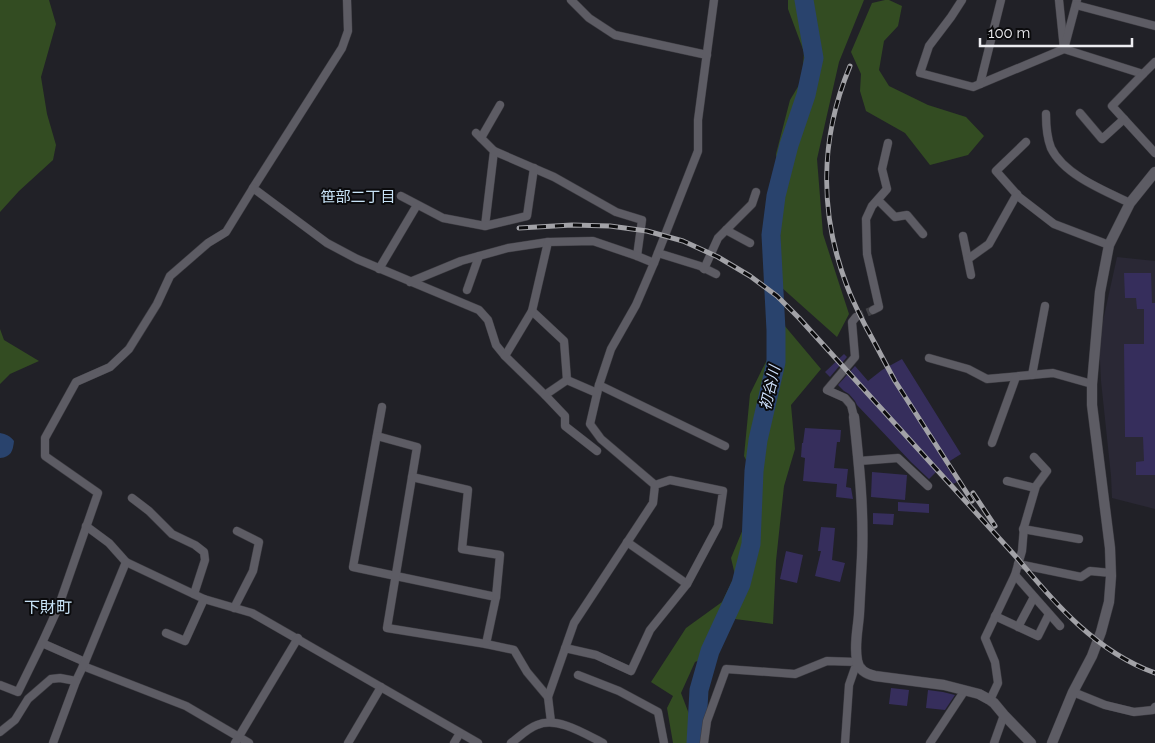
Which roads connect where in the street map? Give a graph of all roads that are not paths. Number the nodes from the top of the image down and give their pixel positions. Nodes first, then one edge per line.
1 (347, 0) edge
2 (571, 0) edge
3 (714, 0) edge
4 (962, 0) edge
5 (1001, 0) edge
6 (1059, 0) edge
7 (1077, 3) edge
8 (1155, 26) edge
9 (1064, 49) junction
10 (707, 55) junction
11 (1155, 62) edge
12 (1146, 71) junction
13 (1155, 74) edge
14 (980, 84) junction
15 (500, 105) dead end
16 (1080, 113) dead end
17 (1046, 114) dead end
18 (1124, 119) junction
19 (1026, 142) dead end
20 (888, 143) dead end
21 (494, 151) junction
22 (1155, 153) edge
23 (534, 168) junction
24 (1155, 172) edge
25 (254, 188) junction
26 (756, 192) dead end
27 (1018, 194) junction
28 (401, 196) dead end
29 (878, 200) junction
30 (1130, 203) junction
31 (417, 205) junction
32 (485, 226) junction
33 (726, 230) junction
34 (923, 234) dead end
35 (963, 236) dead end
36 (548, 242) junction
37 (750, 243) dead end
38 (1109, 245) junction
39 (658, 253) junction
40 (479, 256) junction
41 (637, 256) junction
42 (968, 259) junction
43 (654, 263) junction
44 (379, 269) junction
45 (704, 269) junction
46 (716, 274) dead end
47 (971, 275) dead end
48 (410, 282) junction
49 (467, 290) dead end
50 (1045, 306) dead end
51 (873, 310) dead end
52 (532, 311) junction
53 (856, 317) dead end
54 (505, 356) junction
55 (929, 358) dead end
56 (1032, 376) junction
57 (1016, 377) junction
58 (567, 380) junction
59 (1092, 384) junction
60 (598, 389) junction
61 (545, 395) junction
62 (382, 407) dead end
63 (854, 417) joint
64 (377, 436) junction
65 (992, 443) dead end
66 (725, 446) dead end
67 (597, 451) dead end
68 (1034, 457) dead end
69 (859, 461) junction
70 (412, 477) junction
71 (1007, 481) dead end
72 (655, 485) junction
73 (928, 486) dead end
74 (1035, 488) junction
75 (132, 498) dead end
76 (86, 526) junction
77 (1023, 529) junction
78 (238, 531) dead end
79 (1079, 539) dead end
80 (628, 542) junction
81 (126, 562) junction
82 (1018, 564) junction
83 (1111, 572) junction
84 (395, 576) junction
85 (1015, 576) junction
86 (687, 584) junction
87 (194, 594) junction
88 (496, 597) junction
89 (1034, 597) junction
90 (204, 599) junction
91 (234, 608) junction
92 (1049, 614) junction
93 (995, 616) junction
94 (1060, 626) dead end
95 (1018, 627) junction
96 (166, 634) dead end
97 (298, 638) junction
98 (42, 643) junction
99 (486, 644) junction
100 (565, 648) junction
101 (857, 662) junction
102 (84, 664) junction
103 (578, 675) dead end
104 (76, 681) junction
105 (0, 685) edge
106 (381, 687) junction
107 (965, 690) junction
108 (1073, 692) junction
109 (548, 696) junction
110 (990, 700) junction
111 (1155, 707) edge
112 (1004, 715) junction
113 (551, 722) junction
114 (0, 732) edge
115 (460, 733) junction
116 (237, 740) edge
117 (52, 743) edge
118 (249, 743) edge
119 (348, 743) edge
120 (454, 743) edge
121 (478, 743) edge
122 (511, 743) edge
123 (603, 743) edge
124 (664, 743) edge
125 (704, 743) edge
126 (845, 743) edge
127 (930, 743) edge
128 (994, 743) edge
129 (1031, 743) edge
130 (1052, 743) edge

1 - 25 street
2 - 10 street
3 - 10 street
4 - 14 street
5 - 14 street
6 - 9 street
7 - 8 street
7 - 9 street
9 - 12 street
9 - 14 street
10 - 39 street
11 - 12 street
12 - 13 street
12 - 18 street
15 - 21 street
16 - 18 street
17 - 30 street
18 - 22 street
19 - 27 street
20 - 29 street
21 - 23 street
21 - 32 street
23 - 32 street
23 - 41 street
24 - 30 street
25 - 44 street
25 - 76 street
26 - 33 street
27 - 38 street
27 - 42 street
28 - 31 street
29 - 34 street
29 - 51 street
30 - 38 street
31 - 32 street
31 - 44 street
33 - 37 street
33 - 45 street
35 - 42 street
36 - 40 street
36 - 41 street
36 - 52 street
38 - 59 street
39 - 43 street
39 - 45 street
40 - 48 street
40 - 49 street
41 - 43 street
42 - 47 street
43 - 60 street
44 - 48 street
45 - 46 street
48 - 54 street
50 - 56 street
52 - 54 street
52 - 58 street
53 - 63 street
54 - 61 street
55 - 57 street
56 - 57 street
56 - 59 street
57 - 65 street
58 - 60 street
58 - 61 street
59 - 83 street
60 - 66 street
60 - 72 street
61 - 67 street
62 - 64 street
63 - 69 street
64 - 70 street
64 - 84 street
68 - 74 street
69 - 73 street
69 - 101 street
70 - 84 street
70 - 88 street
71 - 74 street
72 - 80 street
72 - 86 street
74 - 77 street
75 - 87 street
76 - 81 street
76 - 98 street
77 - 79 street
77 - 82 street
78 - 91 street
80 - 86 street
80 - 100 street
81 - 87 street
81 - 102 street
82 - 83 street
82 - 85 street
83 - 108 street
84 - 88 street
84 - 99 street
85 - 89 street
85 - 93 street
86 - 100 street
87 - 90 street
88 - 99 street
89 - 92 street
89 - 95 street
90 - 91 street
90 - 96 street
91 - 97 street
92 - 94 street
92 - 95 street
93 - 95 street
93 - 110 street
97 - 106 street
97 - 116 street
98 - 102 street
98 - 105 street
99 - 109 street
100 - 109 street
101 - 107 street
101 - 125 street
101 - 126 street
102 - 104 street
102 - 116 street
103 - 124 street
104 - 114 street
104 - 117 street
106 - 115 street
106 - 119 street
107 - 110 street
107 - 127 street
108 - 111 street
108 - 130 street
109 - 113 street
110 - 112 street
112 - 128 street
112 - 129 street
113 - 122 street
113 - 123 street
115 - 120 street
115 - 121 street
116 - 118 street

